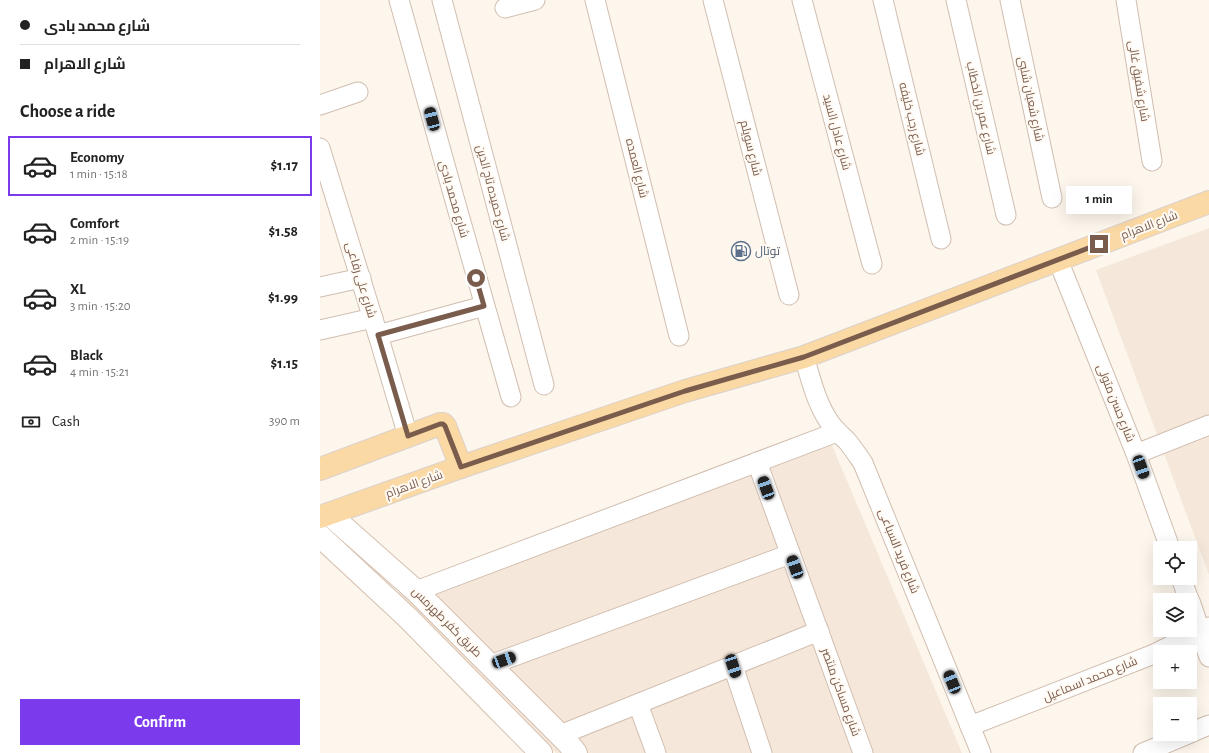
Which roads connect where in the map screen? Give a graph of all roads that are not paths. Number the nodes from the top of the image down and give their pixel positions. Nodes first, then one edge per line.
1 (399, 0) edge
2 (442, 0) edge
3 (535, 0) edge
4 (595, 0) edge
5 (713, 0) edge
6 (802, 0) edge
7 (884, 0) edge
8 (956, 0) edge
9 (1010, 0) edge
10 (1126, 0) edge
11 (505, 8) dead end
12 (358, 92) dead end
13 (320, 105) edge
14 (320, 148) edge
15 (1152, 161) dead end
16 (326, 185) edge
17 (1052, 198) dead end
18 (1209, 202) edge
19 (1006, 215) dead end
20 (941, 239) dead end
21 (1058, 260) junction
22 (872, 264) dead end
23 (361, 278) junction
24 (320, 287) edge
25 (789, 295) dead end
26 (484, 306) junction
27 (376, 326) junction
28 (320, 330) edge
29 (679, 336) dead end
30 (804, 357) junction
31 (544, 385) dead end
32 (511, 397) dead end
33 (1209, 425) edge
34 (837, 432) junction
35 (408, 436) junction
36 (1136, 454) junction
37 (757, 462) junction
38 (461, 467) junction
39 (320, 469) edge
40 (324, 516) edge
41 (320, 536) edge
42 (1167, 541) edge
43 (790, 554) junction
44 (416, 591) junction
45 (1197, 614) edge
46 (1205, 629) edge
47 (819, 631) junction
48 (1209, 657) edge
49 (490, 665) junction
50 (733, 666) junction
51 (638, 704) junction
52 (1209, 725) edge
53 (970, 726) junction
54 (1197, 730) edge
55 (560, 735) junction
56 (1172, 741) edge
57 (541, 753) edge
58 (576, 753) edge
59 (656, 753) edge
60 (762, 753) edge
61 (863, 753) edge
62 (981, 753) edge
63 (1142, 753) edge

1 - 26 street, شارع محمد بادى
2 - 31 street, شارع حميده تاج الدين
3 - 11 street
4 - 29 street, شارع العمده
5 - 25 street, شارع سويلم
6 - 22 street, شارع عادل السيد
7 - 20 street, شارع رجب خليفه
8 - 19 street, شارع عمر بن الخطاب
9 - 17 street, شارع شعبان شلبى
10 - 15 street, شارع شفيق غالى
12 - 13 street
14 - 16 street, شارع على رفاعى
16 - 23 street, شارع على رفاعى
18 - 21 main road, شارع الاهرام
21 - 30 main road, شارع الاهرام
21 - 36 street, شارع حسن متولى
23 - 24 street
23 - 27 street, شارع على رفاعى
26 - 27 street
26 - 32 street, شارع محمد بادى
27 - 28 street
27 - 35 street, شارع على رفاعى
30 - 34 street, شارع فريد السباعى
30 - 38 main road, شارع الاهرام
33 - 36 street
34 - 37 street
34 - 53 street, شارع فريد السباعى
35 - 38 main road
35 - 39 main road
36 - 42 street, شارع حسن متولى
37 - 43 street, شارع مساكن منتصر
37 - 44 street
38 - 40 main road, شارع الاهرام
40 - 44 street, طريق كفر طهرمس
41 - 57 street, طريق كفر طهرمس
43 - 47 street, شارع مساكن منتصر
43 - 49 street
44 - 49 street, طريق كفر طهرمس
45 - 46 street
46 - 48 street
46 - 53 street, شارع محمد اسماعيل
47 - 50 street
47 - 61 street, شارع مساكن منتصر
49 - 55 street, طريق كفر طهرمس
50 - 51 street
50 - 60 street
51 - 55 street
51 - 59 street
52 - 54 street
53 - 62 street, شارع فريد السباعى
55 - 58 street, طريق كفر طهرمس
56 - 63 street

